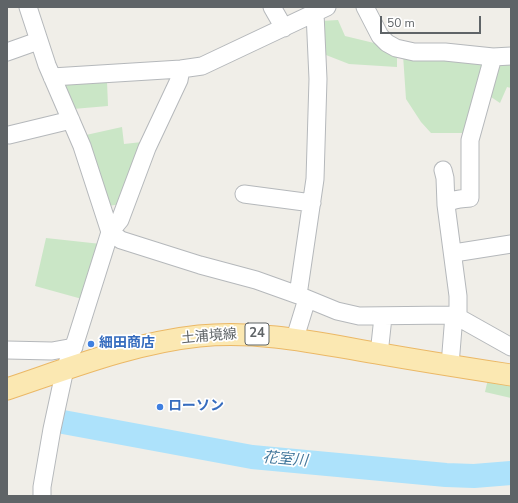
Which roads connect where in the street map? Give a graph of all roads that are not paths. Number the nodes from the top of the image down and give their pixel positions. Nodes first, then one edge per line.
1 (28, 7) edge
2 (272, 7) edge
3 (365, 7) edge
4 (321, 10) edge
5 (284, 28) junction
6 (38, 41) junction
7 (7, 52) edge
8 (511, 56) edge
9 (493, 57) junction
10 (181, 69) junction
11 (52, 77) junction
12 (71, 120) junction
13 (9, 134) dead end
14 (443, 170) dead end
15 (244, 194) dead end
16 (312, 203) junction
17 (446, 205) junction
18 (110, 232) junction
19 (511, 244) edge
20 (454, 253) junction
21 (303, 297) junction
22 (456, 316) junction
23 (382, 317) junction
24 (295, 338) junction
25 (511, 346) edge
26 (74, 347) junction
27 (7, 350) edge
28 (379, 354) junction
29 (450, 365) junction
30 (65, 370) junction
31 (511, 375) edge
32 (7, 389) edge
33 (42, 496) edge

1 - 6 street
2 - 5 street
3 - 9 street
4 - 5 street
4 - 16 street
5 - 10 street
6 - 7 street
6 - 11 street
8 - 9 street
9 - 17 street
10 - 11 street
10 - 18 street
11 - 12 street
12 - 13 street
12 - 18 street
14 - 17 street
15 - 16 street
16 - 21 street
17 - 20 street
18 - 21 street
18 - 26 street
19 - 20 street
20 - 22 street
21 - 23 street
21 - 24 street
22 - 23 street
22 - 25 street
22 - 29 street
23 - 28 street
24 - 28 main road, 土浦境線 / 24
24 - 30 main road, 土浦境線 / 24
26 - 27 street
26 - 30 street
28 - 29 main road, 土浦境線 / 24
29 - 31 main road, 土浦境線 / 24
30 - 32 main road, 土浦境線 / 24
30 - 33 street

